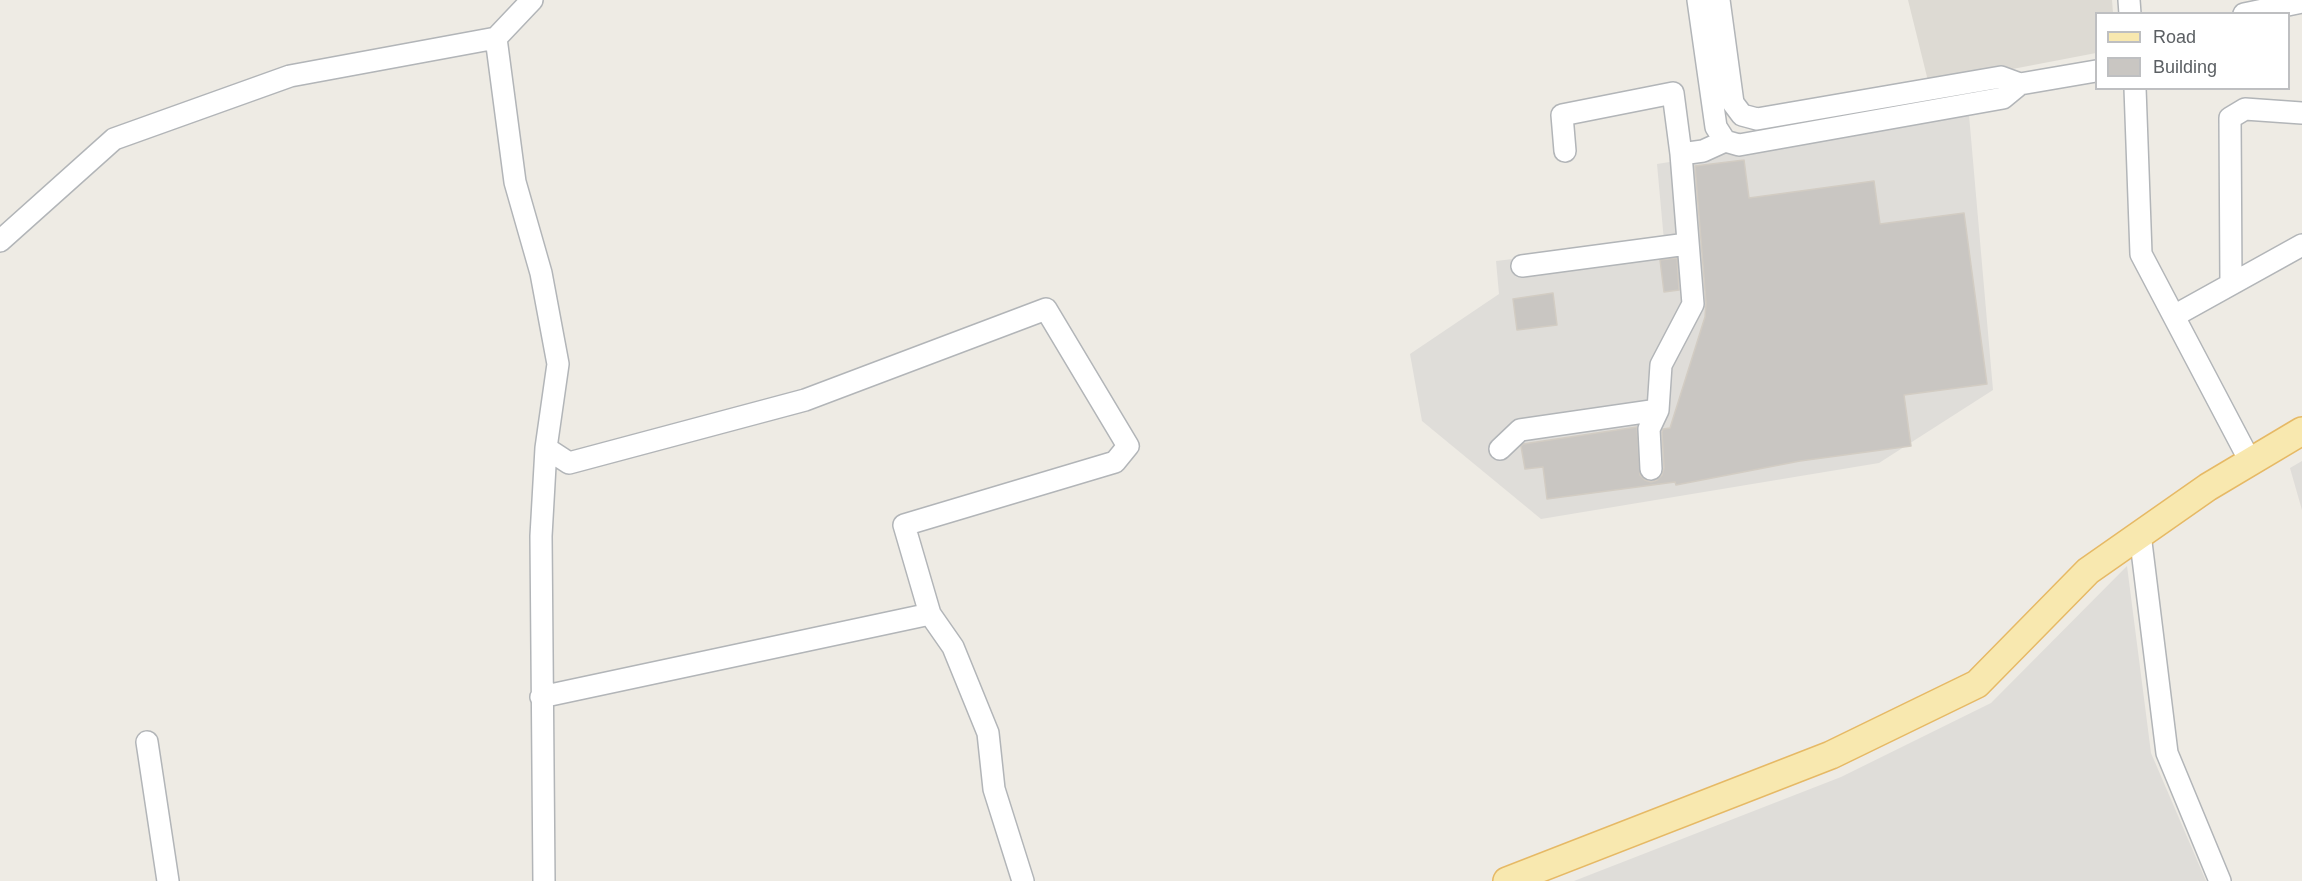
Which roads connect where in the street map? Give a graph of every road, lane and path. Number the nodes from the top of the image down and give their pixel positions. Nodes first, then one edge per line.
1 (532, 0) edge
2 (1698, 0) edge
3 (1719, 0) edge
4 (2302, 2) edge
5 (2254, 12) edge
6 (496, 38) junction
7 (2095, 71) edge
8 (2020, 84) junction
9 (2135, 90) edge
10 (2302, 113) edge
11 (1725, 141) junction
12 (1565, 151) dead end
13 (1681, 154) junction
14 (0, 241) edge
15 (1687, 244) junction
16 (2302, 245) edge
17 (1522, 266) dead end
18 (2231, 284) junction
19 (2174, 316) junction
20 (1658, 410) junction
21 (2302, 431) edge
22 (546, 448) junction
23 (1500, 449) dead end
24 (2251, 463) junction
25 (1651, 469) dead end
26 (2140, 534) junction
27 (930, 614) junction
28 (541, 697) junction
29 (147, 742) dead end
30 (168, 881) edge
31 (544, 881) edge
32 (1023, 881) edge
33 (1507, 881) edge
34 (2220, 881) edge

1 - 6 street
2 - 11 street
3 - 8 street
4 - 5 street
6 - 14 street
6 - 22 street
7 - 8 street
8 - 11 street
9 - 19 street
10 - 18 street
11 - 13 street
12 - 13 street
13 - 15 street
15 - 17 street
15 - 20 street
16 - 18 street
18 - 19 street
19 - 24 street
20 - 23 street
20 - 25 street
21 - 24 main road
22 - 27 street
22 - 28 street
24 - 26 main road
26 - 33 main road
26 - 34 street
27 - 28 street
27 - 32 street
28 - 31 street
29 - 30 street

